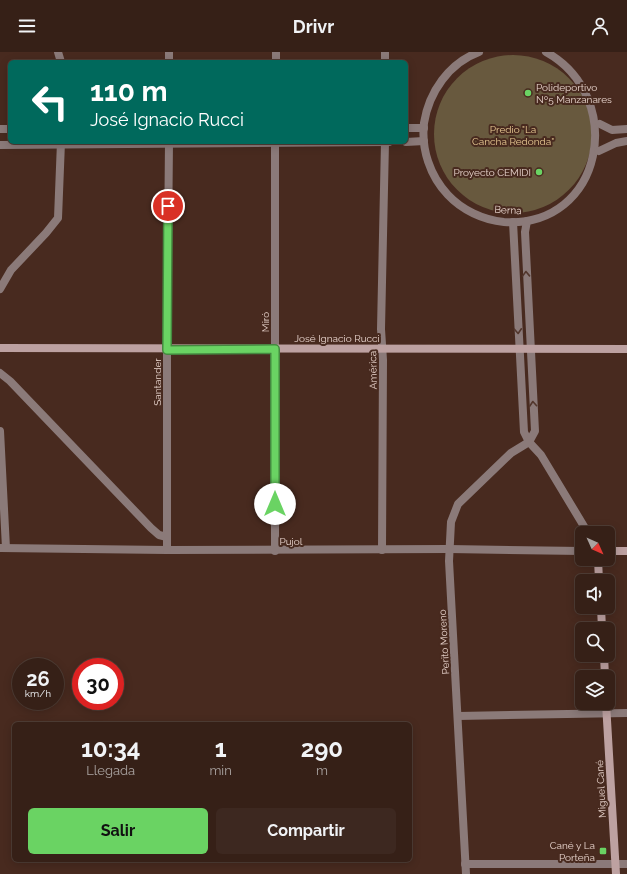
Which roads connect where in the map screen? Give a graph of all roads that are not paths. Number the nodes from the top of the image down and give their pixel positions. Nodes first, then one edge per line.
1 (479, 52) edge
2 (546, 52) edge
3 (600, 124) junction
4 (408, 128) edge
5 (424, 128) junction
6 (627, 129) edge
7 (424, 141) junction
8 (627, 141) edge
9 (408, 142) edge
10 (30, 144) edge
11 (61, 144) edge
12 (169, 144) edge
13 (276, 144) edge
14 (385, 144) edge
15 (0, 145) edge
16 (599, 151) junction
17 (527, 221) junction
18 (513, 222) junction
19 (0, 289) edge
20 (0, 348) edge
21 (383, 348) junction
22 (275, 349) junction
23 (519, 349) junction
24 (529, 349) junction
25 (627, 349) edge
26 (167, 350) junction
27 (0, 373) edge
28 (0, 431) edge
29 (529, 442) junction
30 (584, 526) edge
31 (167, 538) junction
32 (3, 548) edge
33 (449, 549) junction
34 (167, 550) junction
35 (382, 550) junction
36 (275, 551) junction
37 (575, 551) edge
38 (615, 551) edge
39 (627, 551) edge
40 (607, 710) edge
41 (607, 713) junction
42 (627, 713) edge
43 (458, 716) junction
44 (465, 864) junction
45 (616, 864) junction
46 (627, 864) edge
47 (466, 874) edge
48 (616, 874) edge

1 - 5 street, Berna
2 - 3 street, Berna
3 - 6 street
3 - 16 street, Berna
4 - 5 street
5 - 7 street, Berna
7 - 9 street
7 - 18 street, Berna
8 - 16 street
10 - 15 street
11 - 19 street
12 - 26 street, Santander
13 - 22 street, Miró
14 - 21 street, América
16 - 17 street, Berna
17 - 18 street, Berna
24 -> 17 street
18 -> 23 street
20 - 26 street, José Ignacio Rucci
21 - 22 street, José Ignacio Rucci
21 - 23 street, José Ignacio Rucci
21 - 35 street, América
22 - 26 street, José Ignacio Rucci
22 - 36 street, Miró
23 - 24 street, José Ignacio Rucci
23 - 29 street
24 - 25 street, José Ignacio Rucci
29 -> 24 street
26 - 31 street, Santander
27 - 31 street
28 - 32 street
29 - 30 street
29 - 33 street, Perito Moreno
31 - 34 street, Santander
32 - 34 street, Pujol
33 - 35 street, Pujol
33 - 37 street, Pujol
33 - 43 street, Perito Moreno
34 - 36 street, Pujol
35 - 36 street, Pujol
38 - 39 street
40 - 41 street, Miguel Cané
41 - 42 street
41 - 43 street
41 - 45 street, Miguel Cané
43 - 44 street, Perito Moreno
44 - 45 street
44 - 47 street, Perito Moreno
45 - 46 street
45 - 48 street, Miguel Cané

